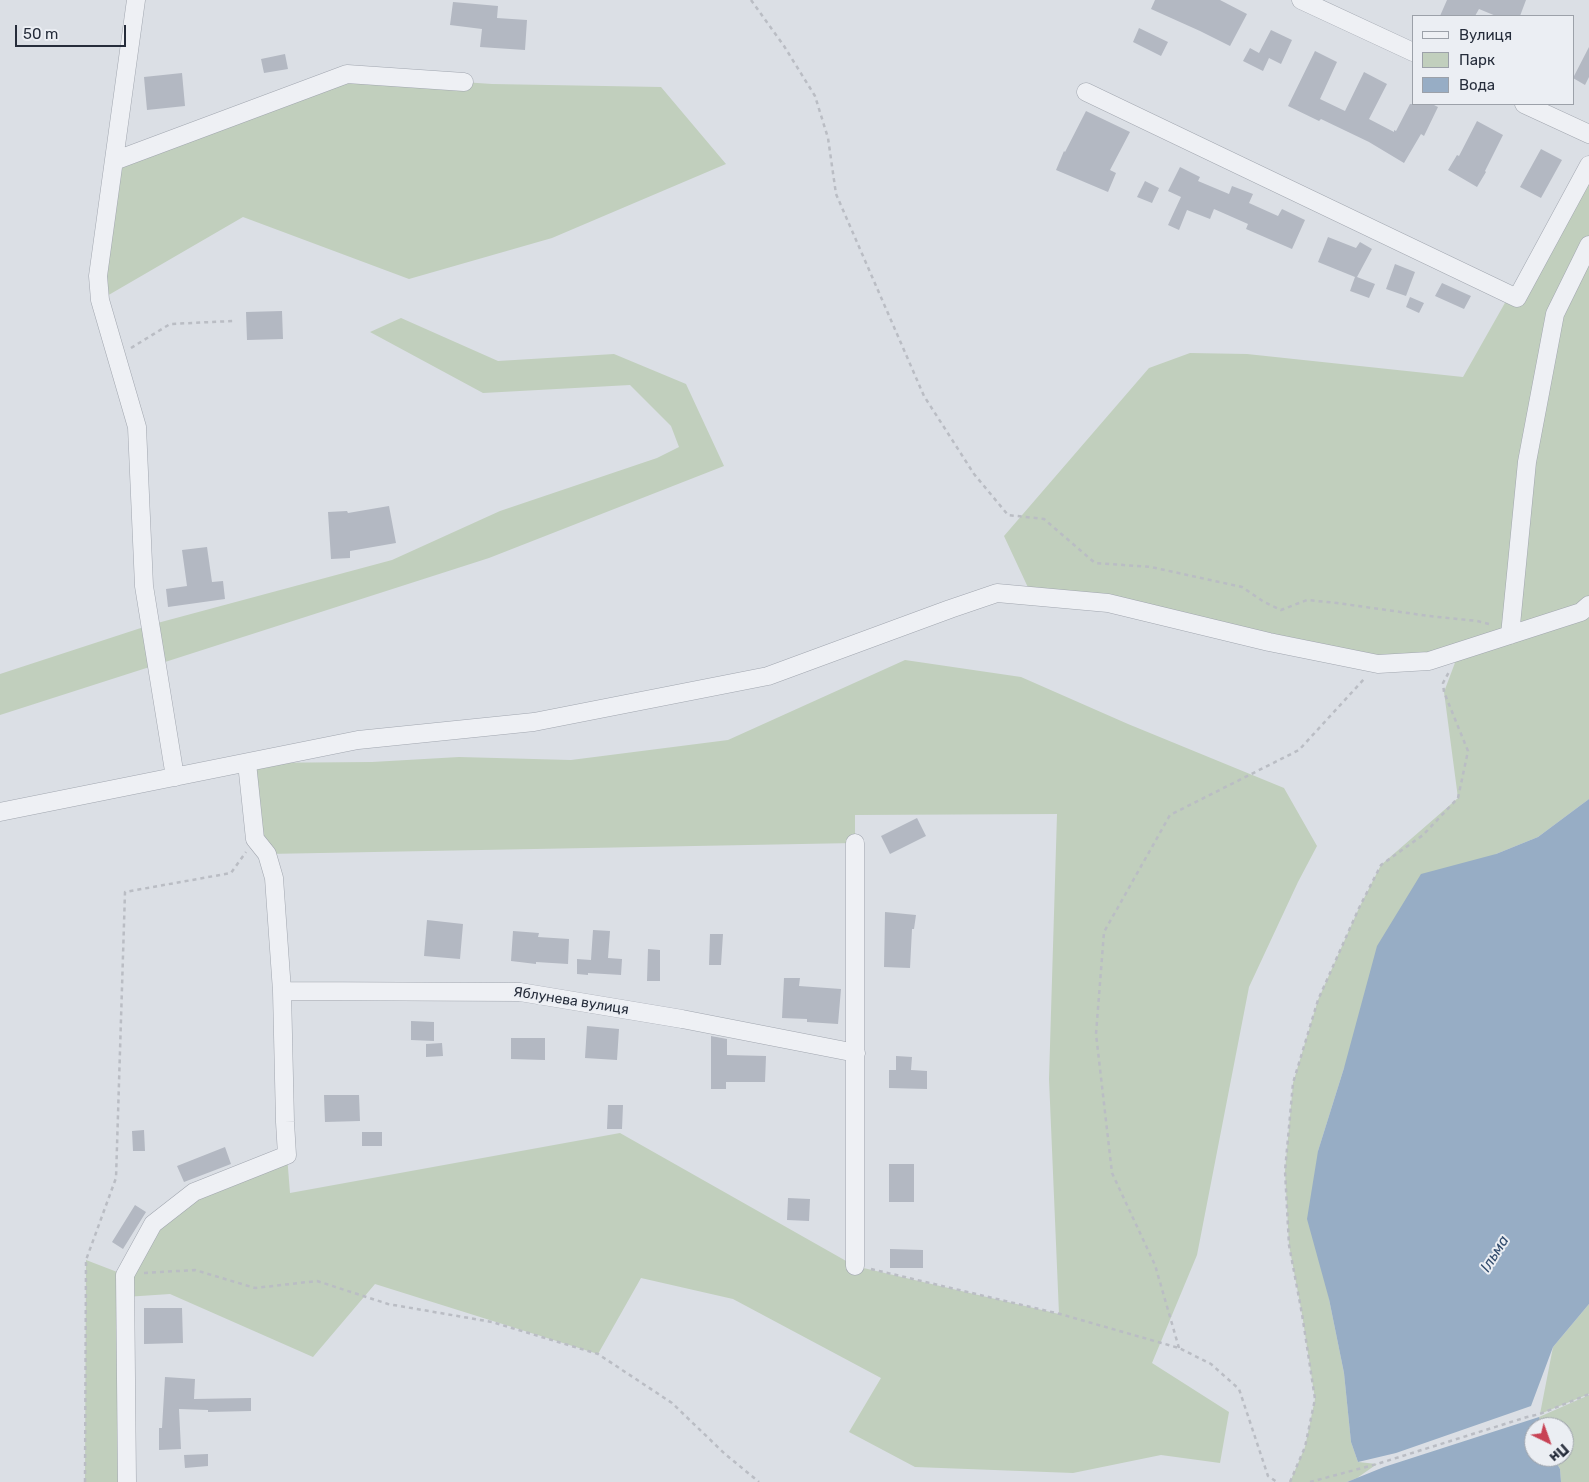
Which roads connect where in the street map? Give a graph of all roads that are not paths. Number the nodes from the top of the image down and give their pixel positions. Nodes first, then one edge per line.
1 (136, 0) edge
2 (1301, 0) edge
3 (1412, 52) edge
4 (464, 82) dead end
5 (1086, 92) dead end
6 (1526, 105) edge
7 (1589, 134) edge
8 (114, 161) junction
9 (1589, 165) edge
10 (1589, 245) edge
11 (1589, 606) edge
12 (1510, 633) junction
13 (247, 763) junction
14 (175, 777) junction
15 (0, 812) edge
16 (855, 843) dead end
17 (282, 992) junction
18 (856, 1053) junction
19 (855, 1266) road end
20 (127, 1482) edge

1 - 8 street
2 - 3 street
4 - 8 street
5 - 9 street
6 - 7 street
8 - 14 street
10 - 12 street
11 - 12 street
12 - 13 street
13 - 14 street
13 - 17 street
14 - 15 street
16 - 18 street
17 - 18 street, Яблунева вулиця
17 - 20 street
18 - 19 street

